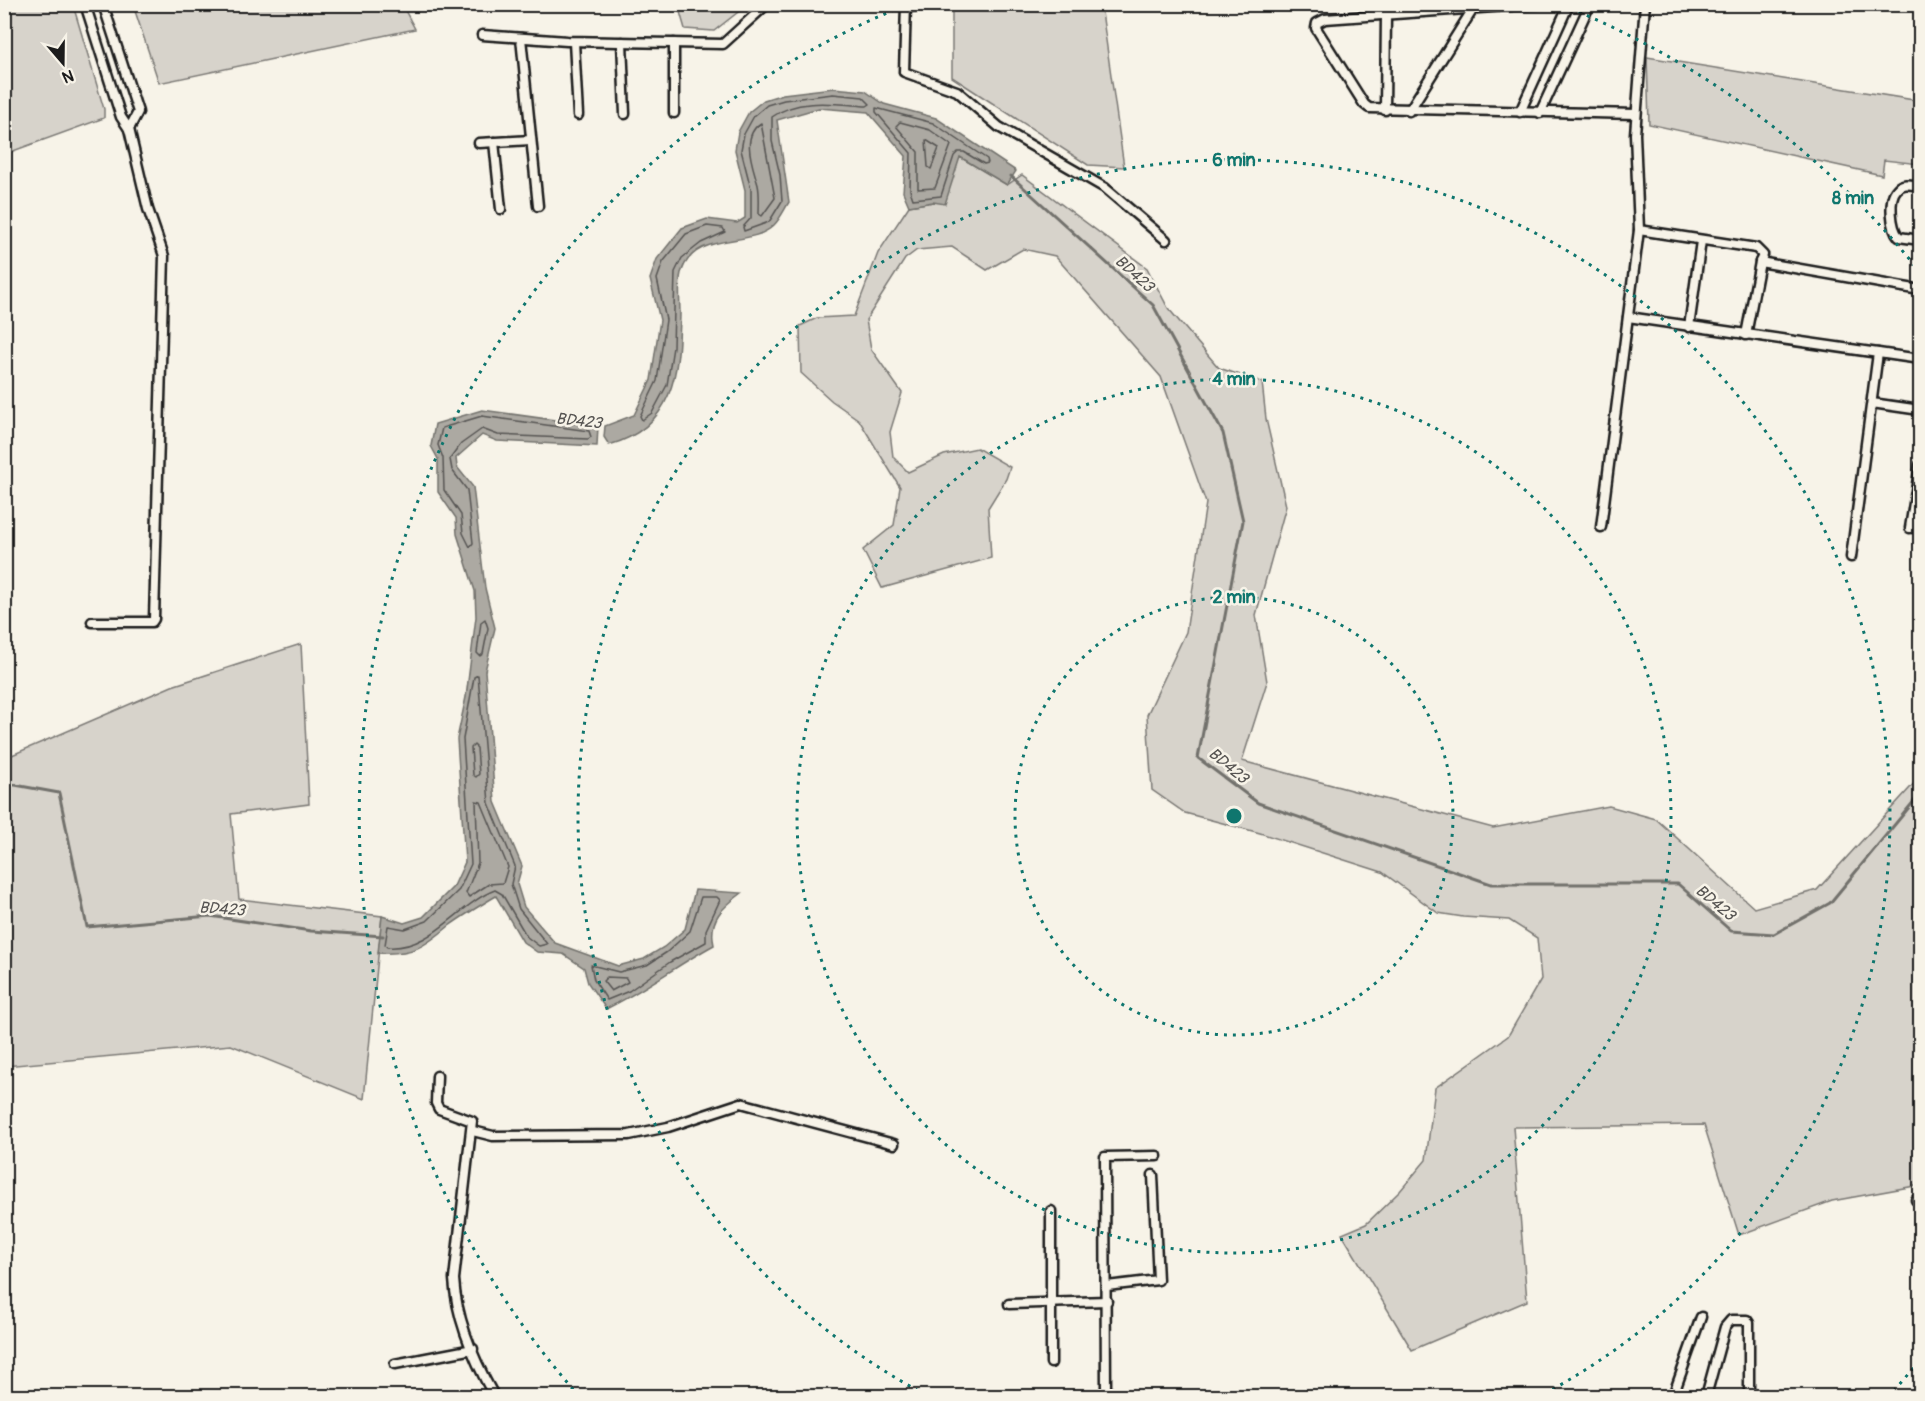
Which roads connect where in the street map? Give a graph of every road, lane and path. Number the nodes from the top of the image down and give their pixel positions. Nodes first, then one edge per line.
1 (85, 4) edge
2 (104, 4) edge
3 (767, 4) edge
4 (945, 4) edge
5 (1538, 4) edge
6 (1569, 4) edge
7 (1590, 4) edge
8 (1645, 4) edge
9 (907, 6) edge
10 (1473, 9) junction
11 (1386, 15) junction
12 (482, 35) dead end
13 (521, 38) junction
14 (574, 42) junction
15 (622, 42) junction
16 (674, 43) junction
17 (1385, 110) junction
18 (1409, 111) junction
19 (674, 112) dead end
20 (1520, 112) junction
21 (1540, 113) junction
22 (625, 114) dead end
23 (1636, 114) junction
24 (578, 115) dead end
25 (129, 129) junction
26 (531, 140) junction
27 (494, 142) junction
28 (479, 143) dead end
29 (1920, 186) edge
30 (538, 206) dead end
31 (501, 209) dead end
32 (1639, 230) junction
33 (1166, 240) dead end
34 (1920, 240) edge
35 (1701, 241) junction
36 (1760, 262) junction
37 (1920, 290) edge
38 (1628, 317) junction
39 (1689, 327) junction
40 (1746, 336) junction
41 (1878, 353) junction
42 (1920, 359) edge
43 (1872, 403) junction
44 (1920, 410) edge
45 (1920, 465) edge
46 (1601, 527) dead end
47 (1910, 528) dead end
48 (1851, 557) dead end
49 (92, 622) dead end
50 (437, 1076) dead end
51 (473, 1131) junction
52 (894, 1144) dead end
53 (1157, 1156) dead end
54 (1153, 1174) dead end
55 (1051, 1211) dead end
56 (1107, 1286) junction
57 (1107, 1300) junction
58 (1051, 1302) junction
59 (1009, 1304) dead end
60 (1701, 1317) dead end
61 (473, 1349) junction
62 (1050, 1363) dead end
63 (395, 1364) dead end
64 (494, 1396) edge
65 (1106, 1396) edge
66 (1673, 1396) edge
67 (1706, 1396) edge
68 (1749, 1396) edge

1 - 25 street
2 - 25 street
3 - 16 street
4 - 9 street
5 - 10 street
6 - 20 street
7 - 21 street
8 - 23 street
9 - 33 street
10 - 11 street
10 - 18 street
11 - 17 street
11 - 17 street
12 - 13 street
13 - 14 street
13 - 26 street
14 - 15 street
14 - 24 street
15 - 16 street
15 - 22 street
16 - 19 street
17 - 18 street
18 - 20 street
20 - 21 street
21 - 23 street
23 - 32 street
25 - 49 street
26 - 27 street
26 - 30 street
27 - 28 street
27 - 31 street
29 - 34 street
32 - 35 street
32 - 38 street
35 - 36 street
35 - 39 street
36 - 37 street
36 - 40 street
38 - 39 street
38 - 46 street
39 - 40 street
40 - 41 street
41 - 42 street
41 - 43 street
43 - 44 street
43 - 48 street
45 - 47 street
50 - 51 street
51 - 52 street
51 - 61 street
53 - 56 street
54 - 56 street
55 - 58 street
56 - 57 street
57 - 58 street
57 - 65 street
58 - 59 street
58 - 62 street
60 - 66 street
61 - 63 street
61 - 64 street
67 - 68 street

